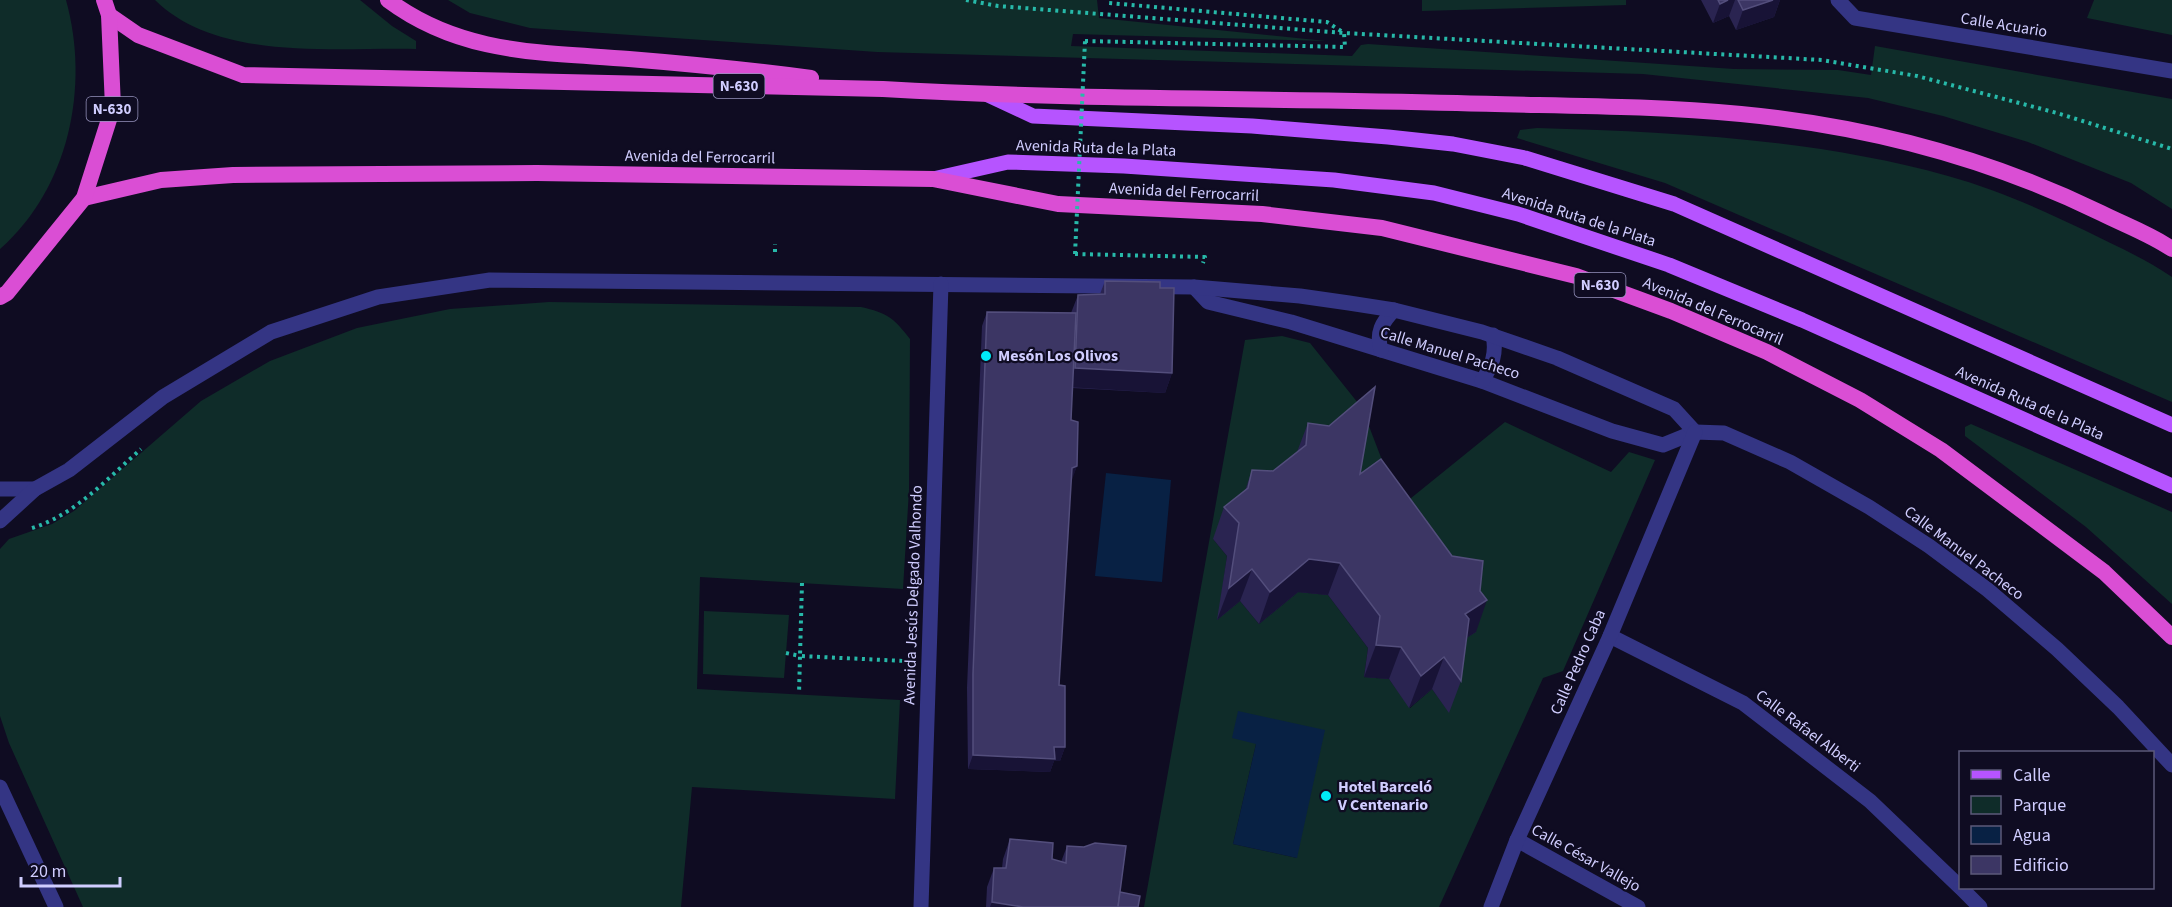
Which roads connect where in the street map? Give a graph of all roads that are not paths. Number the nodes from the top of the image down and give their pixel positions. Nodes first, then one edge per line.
1 (388, 0) edge
2 (1838, 0) edge
3 (106, 8) edge
4 (2172, 71) edge
5 (884, 89) junction
6 (988, 95) junction
7 (933, 179) junction
8 (84, 198) junction
9 (2172, 249) edge
10 (941, 284) junction
11 (1194, 287) junction
12 (0, 297) edge
13 (1395, 310) junction
14 (1493, 335) junction
15 (1381, 350) junction
16 (1482, 381) junction
17 (2172, 425) edge
18 (1695, 432) junction
19 (2172, 486) edge
20 (0, 489) edge
21 (35, 489) junction
22 (0, 521) edge
23 (1610, 636) junction
24 (2172, 637) edge
25 (2172, 765) edge
26 (0, 787) edge
27 (1517, 840) junction
28 (1959, 885) edge
29 (1963, 889) edge
30 (56, 907) edge
31 (921, 907) edge
32 (1491, 907) edge
33 (1638, 907) edge
34 (1980, 907) edge

1 - 5 highway
2 - 4 street, Calle Acuario
3 - 5 highway, N-630
3 - 8 highway, N-630
5 - 6 highway, N-630
6 - 9 highway, N-630
6 - 17 main road, Avenida Ruta de la Plata
7 - 8 highway, Avenida del Ferrocarril / N-630
7 - 19 main road, Avenida Ruta de la Plata
7 - 24 highway, Avenida del Ferrocarril / N-630
8 - 12 highway, N-630
10 - 11 street, Calle Manuel Pacheco
10 - 21 street, Calle Manuel Pacheco
10 - 31 street, Avenida Jesús Delgado Valhondo
11 - 13 street, Calle Manuel Pacheco
11 - 15 street, Calle Manuel Pacheco
13 - 14 street, Calle Manuel Pacheco
13 - 15 street
14 - 16 street
14 - 18 street, Calle Manuel Pacheco
15 - 16 street, Calle Manuel Pacheco
16 - 18 street, Calle Manuel Pacheco
18 - 23 street, Calle Pedro Caba
18 - 25 street, Calle Manuel Pacheco
20 - 21 street
21 - 22 street, Calle Manuel Pacheco
23 - 27 street, Calle Pedro Caba
23 - 28 street, Calle Rafael Alberti
26 - 30 street
27 - 32 street, Calle Pedro Caba
27 - 33 street, Calle César Vallejo
29 - 34 street, Calle Rafael Alberti

